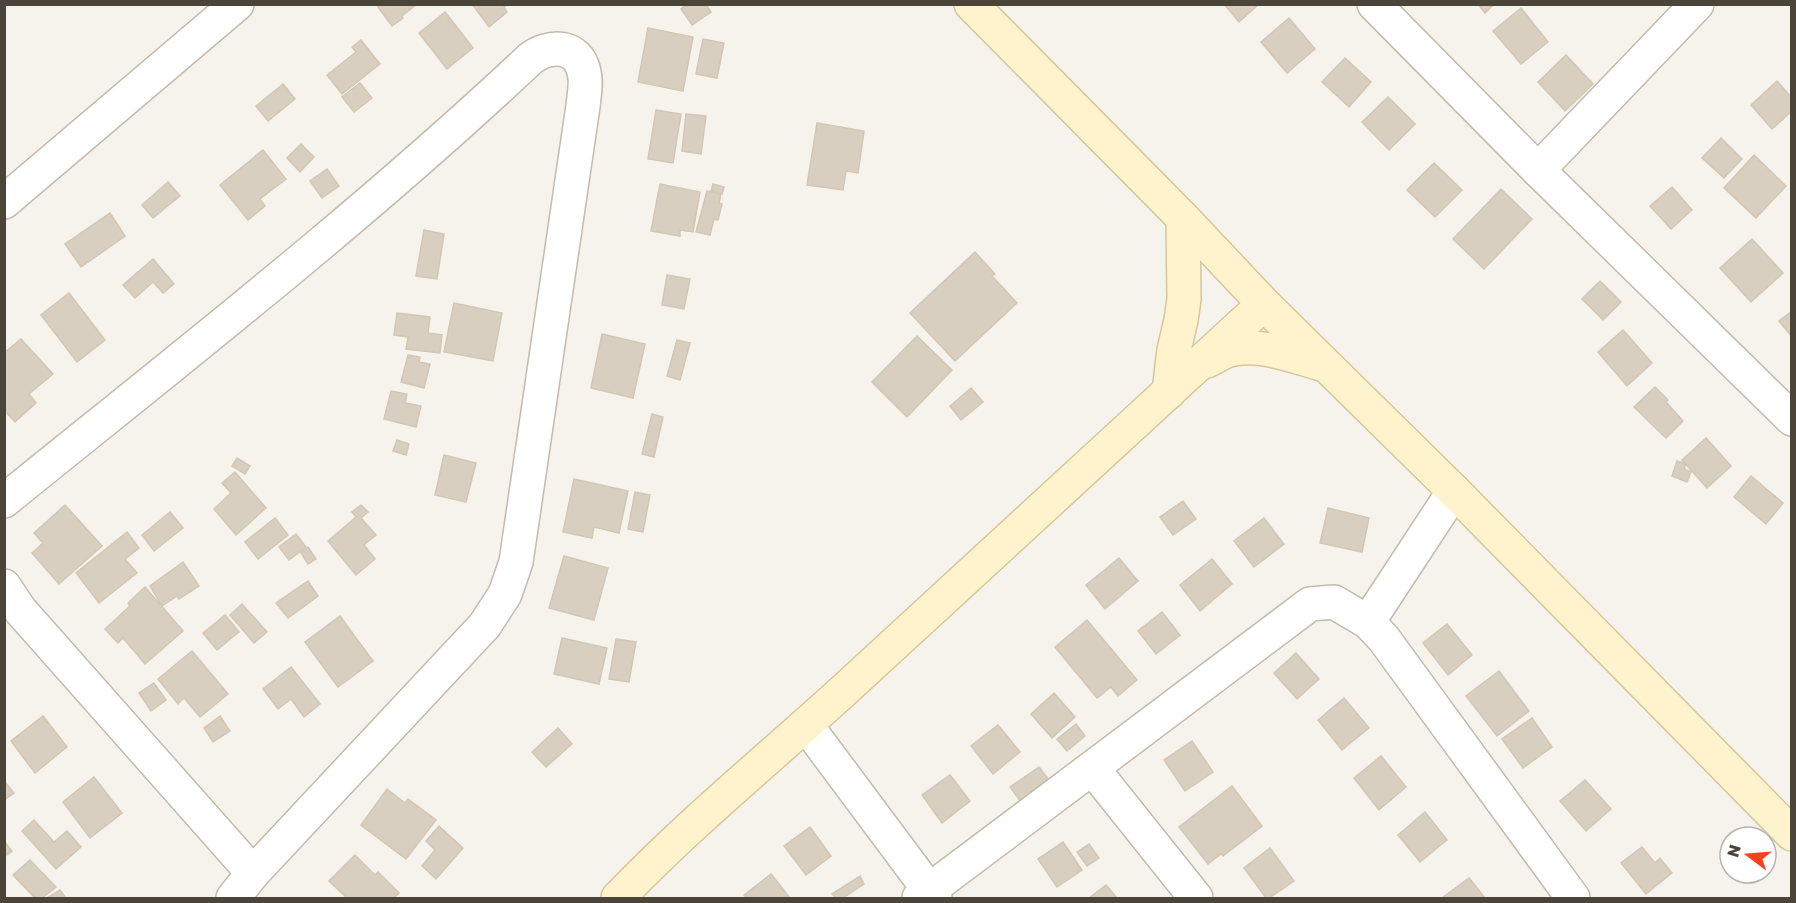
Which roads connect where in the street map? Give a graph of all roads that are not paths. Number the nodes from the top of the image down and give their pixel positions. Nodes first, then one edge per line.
1 (972, 4) edge
2 (1374, 4) edge
3 (1697, 4) edge
4 (227, 8) edge
5 (1538, 170) junction
6 (4, 202) edge
7 (1183, 218) junction
8 (1264, 304) junction
9 (1327, 365) junction
10 (1195, 368) junction
11 (1169, 392) junction
12 (1791, 419) edge
13 (1454, 491) junction
14 (4, 501) edge
15 (10, 606) edge
16 (1368, 622) junction
17 (806, 725) junction
18 (1093, 769) junction
19 (1791, 834) edge
20 (253, 873) junction
21 (928, 896) edge
22 (233, 898) edge
23 (618, 898) edge
24 (1196, 898) edge
25 (1573, 898) edge

1 - 7 street
2 - 5 street
3 - 5 street
4 - 6 street
5 - 12 street
7 - 8 street
7 - 11 street
8 - 9 street
8 - 10 street
9 - 10 street
9 - 13 street
10 - 11 street
11 - 17 street
13 - 16 street
13 - 19 street
14 - 20 street
15 - 20 street
16 - 18 street
16 - 25 street
17 - 21 street
17 - 23 street
18 - 21 street
18 - 24 street
20 - 22 street

